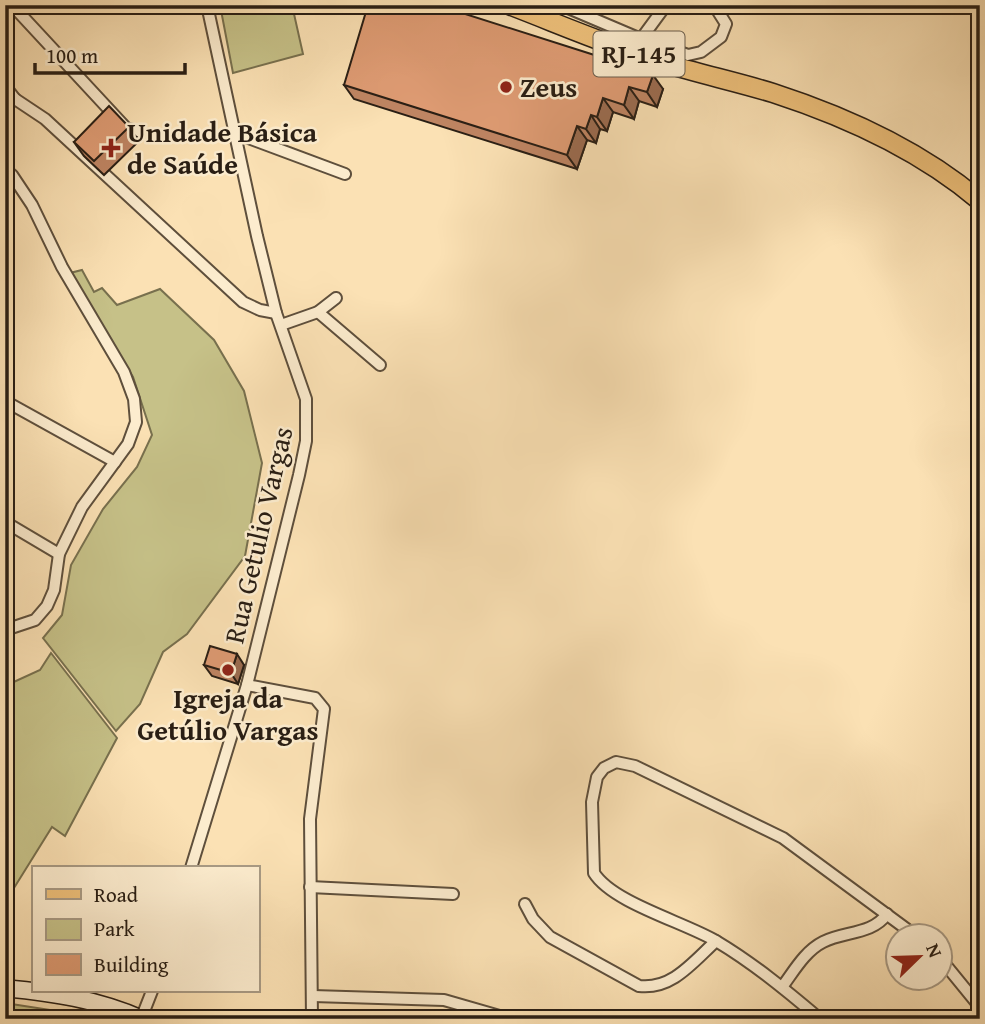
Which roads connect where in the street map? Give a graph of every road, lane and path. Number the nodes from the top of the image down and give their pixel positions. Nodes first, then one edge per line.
1 (12, 5) edge
2 (207, 5) edge
3 (509, 5) edge
4 (561, 5) edge
5 (666, 5) edge
6 (714, 5) edge
7 (641, 39) junction
8 (5, 86) edge
9 (10, 99) edge
10 (138, 131) dead end
11 (235, 133) junction
12 (5, 169) edge
13 (345, 174) dead end
14 (980, 201) edge
15 (336, 298) dead end
16 (318, 312) junction
17 (276, 313) junction
18 (281, 326) junction
19 (380, 365) dead end
20 (5, 401) edge
21 (115, 462) junction
22 (5, 522) edge
23 (59, 554) junction
24 (5, 630) edge
25 (247, 684) junction
26 (192, 866) edge
27 (310, 887) junction
28 (453, 894) dead end
29 (525, 904) dead end
30 (887, 914) junction
31 (898, 922) edge
32 (716, 941) junction
33 (954, 975) edge
34 (782, 987) junction
35 (5, 988) edge
36 (32, 991) edge
37 (38, 992) edge
38 (152, 992) edge
39 (313, 996) junction
40 (980, 1007) edge
41 (141, 1019) edge
42 (312, 1019) edge
43 (510, 1019) edge
44 (820, 1019) edge

1 - 10 street
2 - 11 street, Rua Getulio Vargas
3 - 14 main road, RJ-145
4 - 7 street
5 - 7 street
6 - 7 street
8 - 9 street
9 - 17 street
11 - 13 street
11 - 17 street, Rua Getulio Vargas
12 - 21 street
15 - 16 street
16 - 18 street
16 - 19 street
17 - 18 street, Rua Getulio Vargas
18 - 25 street, Rua Getulio Vargas
20 - 21 street
21 - 23 street
22 - 23 street
23 - 24 street
25 - 26 street, Rua Getulio Vargas
25 - 27 street
27 - 28 street
27 - 39 street
29 - 32 street
30 - 31 street
30 - 32 street
30 - 34 street
32 - 34 street
33 - 40 street
34 - 44 street
35 - 36 street
37 - 41 street
38 - 41 street
39 - 42 street
39 - 43 street

